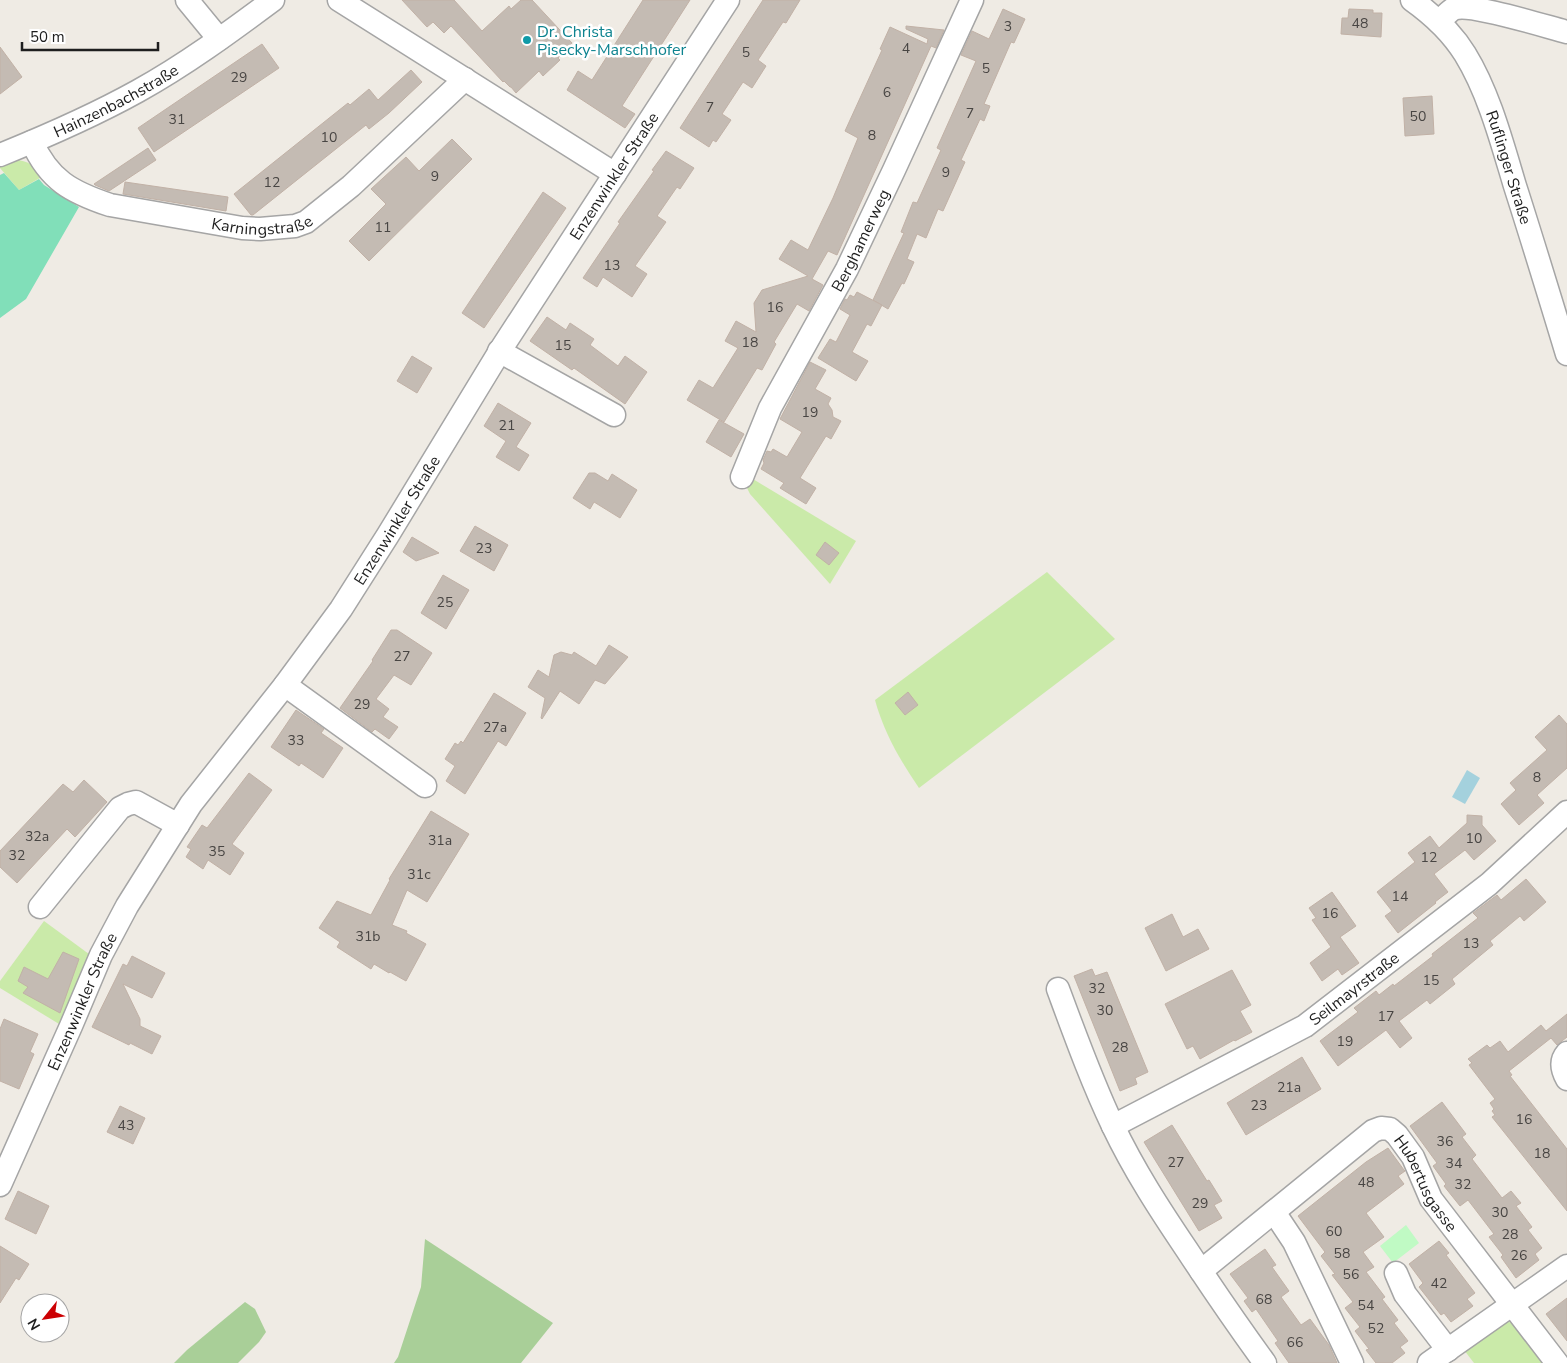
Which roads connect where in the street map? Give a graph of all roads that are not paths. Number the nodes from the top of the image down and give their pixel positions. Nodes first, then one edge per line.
1 (187, 0) edge
2 (273, 0) edge
3 (339, 0) edge
4 (728, 0) edge
5 (972, 0) edge
6 (1412, 0) edge
7 (1504, 8) edge
8 (1439, 22) junction
9 (1567, 32) edge
10 (219, 39) junction
11 (465, 79) junction
12 (32, 142) junction
13 (0, 155) edge
14 (615, 174) junction
15 (500, 351) junction
16 (1567, 354) edge
17 (614, 415) dead end
18 (742, 477) dead end
19 (286, 685) junction
20 (425, 786) dead end
21 (1567, 812) edge
22 (178, 825) junction
23 (40, 907) dead end
24 (1058, 989) dead end
25 (1567, 1053) edge
26 (1567, 1079) edge
27 (1113, 1126) junction
28 (0, 1185) edge
29 (1274, 1212) junction
30 (1567, 1266) edge
31 (1201, 1271) junction
32 (1396, 1273) dead end
33 (1513, 1305) junction
34 (1448, 1350) junction
35 (1265, 1363) edge
36 (1352, 1363) edge
37 (1429, 1363) edge
38 (1557, 1363) edge

1 - 10 street
2 - 10 street, Hainzenbachstraße
3 - 11 street
4 - 14 street, Enzenwinkler Straße
5 - 18 street, Berghamerweg
6 - 8 street, Ruflinger Straße
7 - 8 street
7 - 9 street
8 - 16 street, Ruflinger Straße
10 - 12 street, Hainzenbachstraße
11 - 12 street, Karningstraße
11 - 14 street
12 - 13 street, Hainzenbachstraße
14 - 15 street, Enzenwinkler Straße
15 - 17 street
15 - 19 street, Enzenwinkler Straße
19 - 20 street
19 - 22 street, Enzenwinkler Straße
21 - 27 street, Seilmayrstraße
22 - 23 street
22 - 28 street, Enzenwinkler Straße
24 - 27 street
25 - 26 street
27 - 31 street
29 - 31 street, Hubertusgasse
29 - 33 street, Hubertusgasse
29 - 36 street
30 - 33 street
31 - 35 street
32 - 34 street
33 - 34 street
33 - 38 street
34 - 37 street

